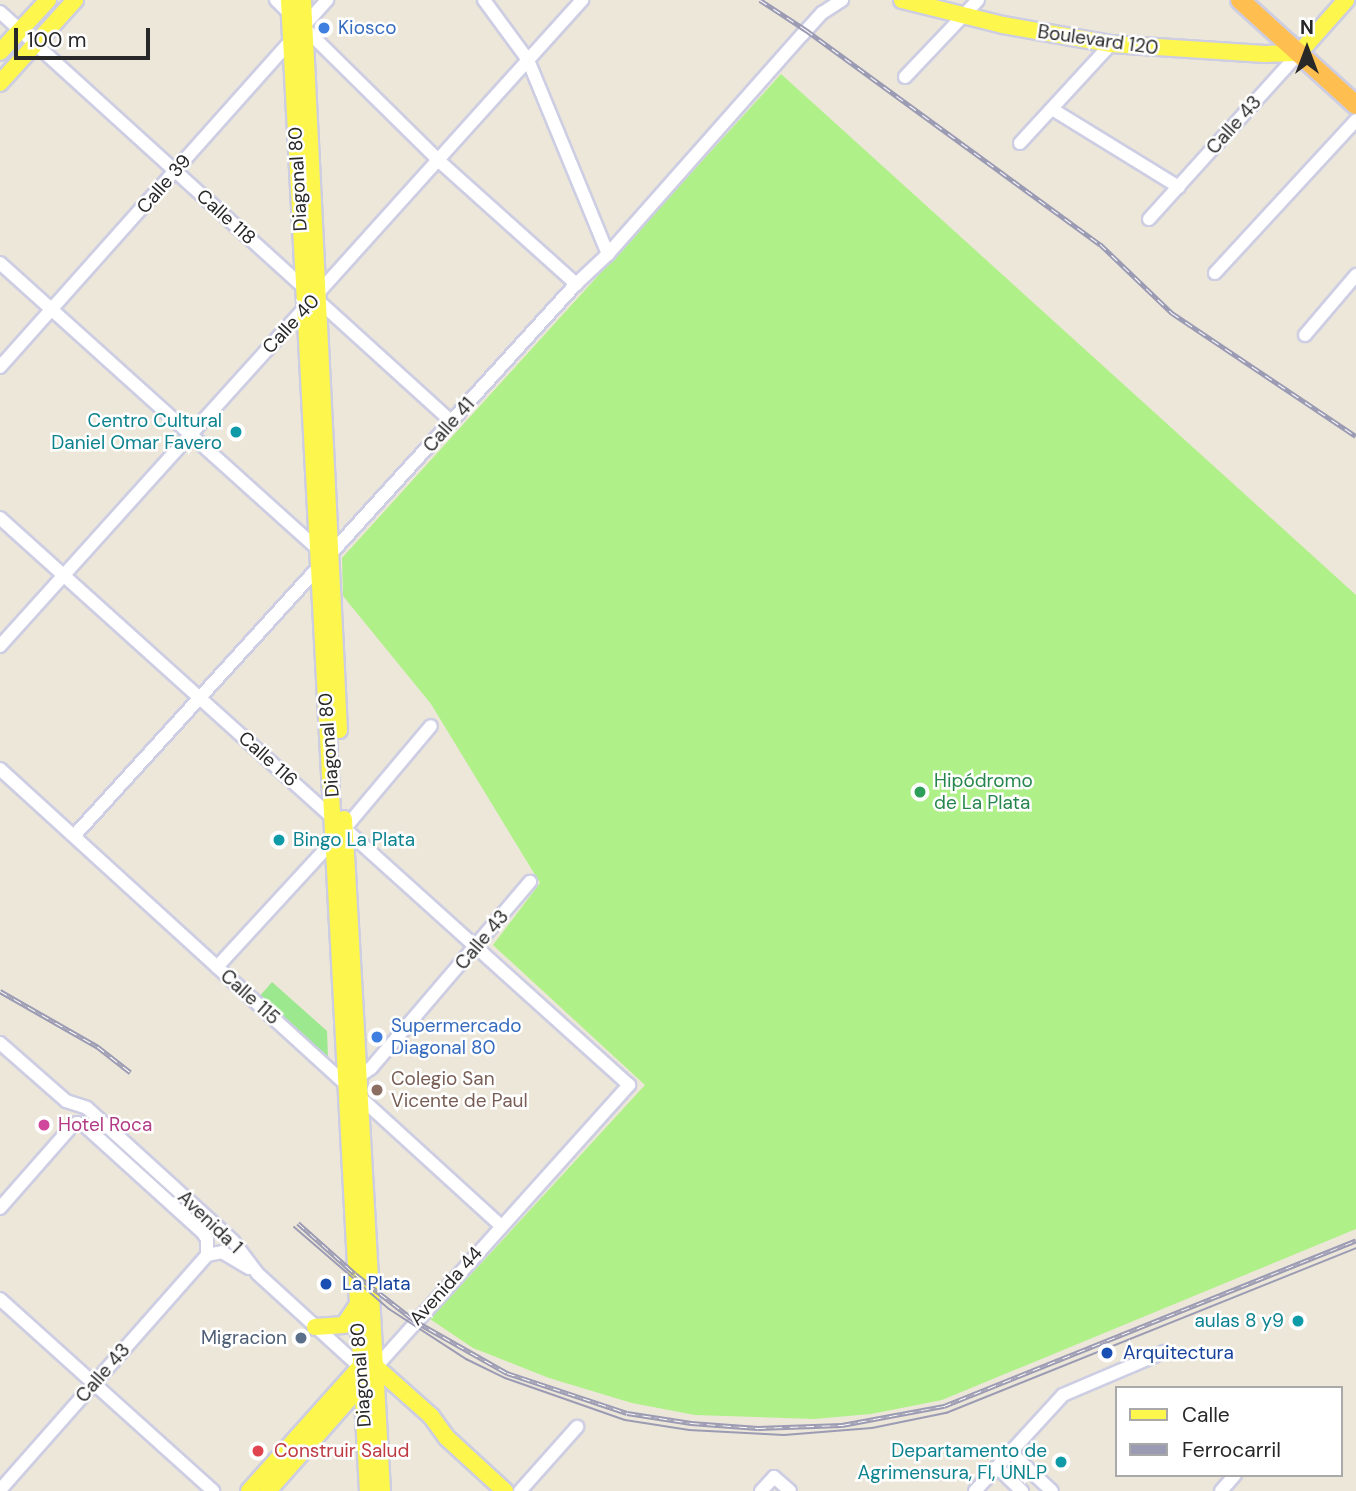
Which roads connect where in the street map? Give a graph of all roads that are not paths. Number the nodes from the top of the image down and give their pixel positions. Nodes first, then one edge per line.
1 (48, 0) edge
2 (75, 0) edge
3 (303, 0) edge
4 (327, 0) edge
5 (484, 0) edge
6 (582, 0) edge
7 (842, 0) edge
8 (902, 0) edge
9 (978, 0) edge
10 (1240, 0) edge
11 (1346, 0) edge
12 (285, 4) edge
13 (821, 7) edge
14 (0, 12) edge
15 (964, 16) junction
16 (304, 25) junction
17 (20, 30) junction
18 (290, 41) junction
19 (35, 44) junction
20 (1111, 44) junction
21 (0, 52) edge
22 (1298, 53) junction
23 (528, 60) junction
24 (905, 77) dead end
25 (0, 83) edge
26 (1356, 105) edge
27 (1052, 108) junction
28 (1356, 120) edge
29 (1020, 144) dead end
30 (438, 160) junction
31 (175, 170) junction
32 (1179, 187) junction
33 (1149, 219) dead end
34 (608, 254) junction
35 (0, 263) edge
36 (1215, 273) dead end
37 (1356, 275) edge
38 (576, 285) junction
39 (308, 297) junction
40 (53, 310) junction
41 (1305, 335) dead end
42 (0, 367) edge
43 (452, 422) junction
44 (191, 435) junction
45 (0, 517) edge
46 (322, 553) junction
47 (317, 573) junction
48 (63, 576) junction
49 (0, 646) edge
50 (201, 700) junction
51 (431, 726) dead end
52 (0, 769) edge
53 (338, 828) junction
54 (74, 836) junction
55 (530, 883) dead end
56 (476, 947) junction
57 (217, 967) junction
58 (0, 1043) edge
59 (353, 1080) junction
60 (629, 1085) joint
61 (361, 1098) junction
62 (66, 1101) junction
63 (72, 1126) junction
64 (0, 1208) edge
65 (500, 1226) junction
66 (207, 1255) junction
67 (258, 1274) junction
68 (0, 1299) edge
69 (356, 1307) junction
70 (315, 1327) junction
71 (1164, 1352) dead end
72 (369, 1376) junction
73 (94, 1384) junction
74 (577, 1427) dead end
75 (1010, 1452) junction
76 (996, 1467) junction
77 (1234, 1477) edge
78 (0, 1490) edge
79 (213, 1491) edge
80 (249, 1491) edge
81 (268, 1491) edge
82 (368, 1491) edge
83 (383, 1491) edge
84 (505, 1491) edge
85 (520, 1491) edge
86 (761, 1491) edge
87 (790, 1491) edge
88 (975, 1491) edge
89 (1022, 1491) edge
90 (1052, 1491) edge
91 (1221, 1491) edge

1 - 17 main road
2 - 19 main road
3 - 16 main road, Diagonal 80
4 - 16 street, Calle 39
5 - 23 street
6 - 23 street, Calle 40
7 - 13 street, Calle 41
8 - 15 main road, Boulevard 120
9 - 15 street
10 - 22 highway
11 - 22 main road, Calle 43
12 - 16 street
12 - 18 main road, Diagonal 80
13 - 34 street, Calle 41
14 - 17 street, Calle 118
15 - 20 main road, Boulevard 120
15 - 24 street
16 - 18 street, Calle 39
16 - 30 street
16 - 39 main road, Diagonal 80
17 - 19 street, Calle 118
17 - 21 main road
18 - 31 street, Calle 39
18 - 39 main road, Diagonal 80
19 - 25 main road
19 - 31 street, Calle 118
20 - 22 main road, Boulevard 120
20 - 27 street
22 - 26 highway
22 - 32 street, Calle 43
23 - 30 street, Calle 40
23 - 34 street
27 - 29 street
27 - 32 street
28 - 36 street
30 - 38 street
30 - 39 street, Calle 40
31 - 39 street, Calle 118
31 - 40 street, Calle 39
32 - 33 street, Calle 43
34 - 38 street, Calle 41
35 - 40 street
37 - 41 street
38 - 43 street, Calle 41
39 - 43 street, Calle 118
39 - 44 street, Calle 40
39 - 46 main road, Diagonal 80
40 - 42 street, Calle 39
40 - 44 street
43 - 46 street, Calle 41
44 - 46 street
44 - 48 street, Calle 40
45 - 48 street, Calle 116
46 - 47 main road, Diagonal 80
46 - 53 main road, Diagonal 80
47 - 50 street
47 - 53 main road, Diagonal 80
48 - 49 street, Calle 40
48 - 50 street, Calle 116
50 - 53 street, Calle 116
50 - 54 street
51 - 53 street
52 - 54 street, Calle 115
53 - 56 street, Calle 116
53 - 57 street
53 - 59 main road, Diagonal 80
54 - 57 street, Calle 115
55 - 56 street, Calle 43
56 - 59 street, Calle 43
56 - 60 street, Calle 116
57 - 59 street, Calle 115
58 - 62 street, Avenida 1
59 - 61 main road, Diagonal 80
59 - 69 main road, Diagonal 80
60 - 65 street, Avenida 44
61 - 65 street
61 - 72 main road, Diagonal 80
62 - 63 street
62 - 67 street, Avenida 1
63 - 64 street
63 - 66 street, Avenida 1
65 - 72 street, Avenida 44
66 - 67 street
66 - 73 street, Calle 43
67 - 70 street, Avenida 1
68 - 73 street
69 - 70 main road
69 - 72 main road, Diagonal 80
70 - 72 street, Avenida 1
71 - 75 street
72 - 80 main road, Avenida 44
72 - 81 main road, Avenida 44
72 - 82 main road, Diagonal 80
72 - 83 main road, Diagonal 80
72 - 84 main road, Avenida 1
73 - 78 street, Calle 43
73 - 79 street
74 - 85 street
75 - 76 street
75 - 90 street
76 - 88 street
76 - 89 street
77 - 91 street
86 - 87 street

